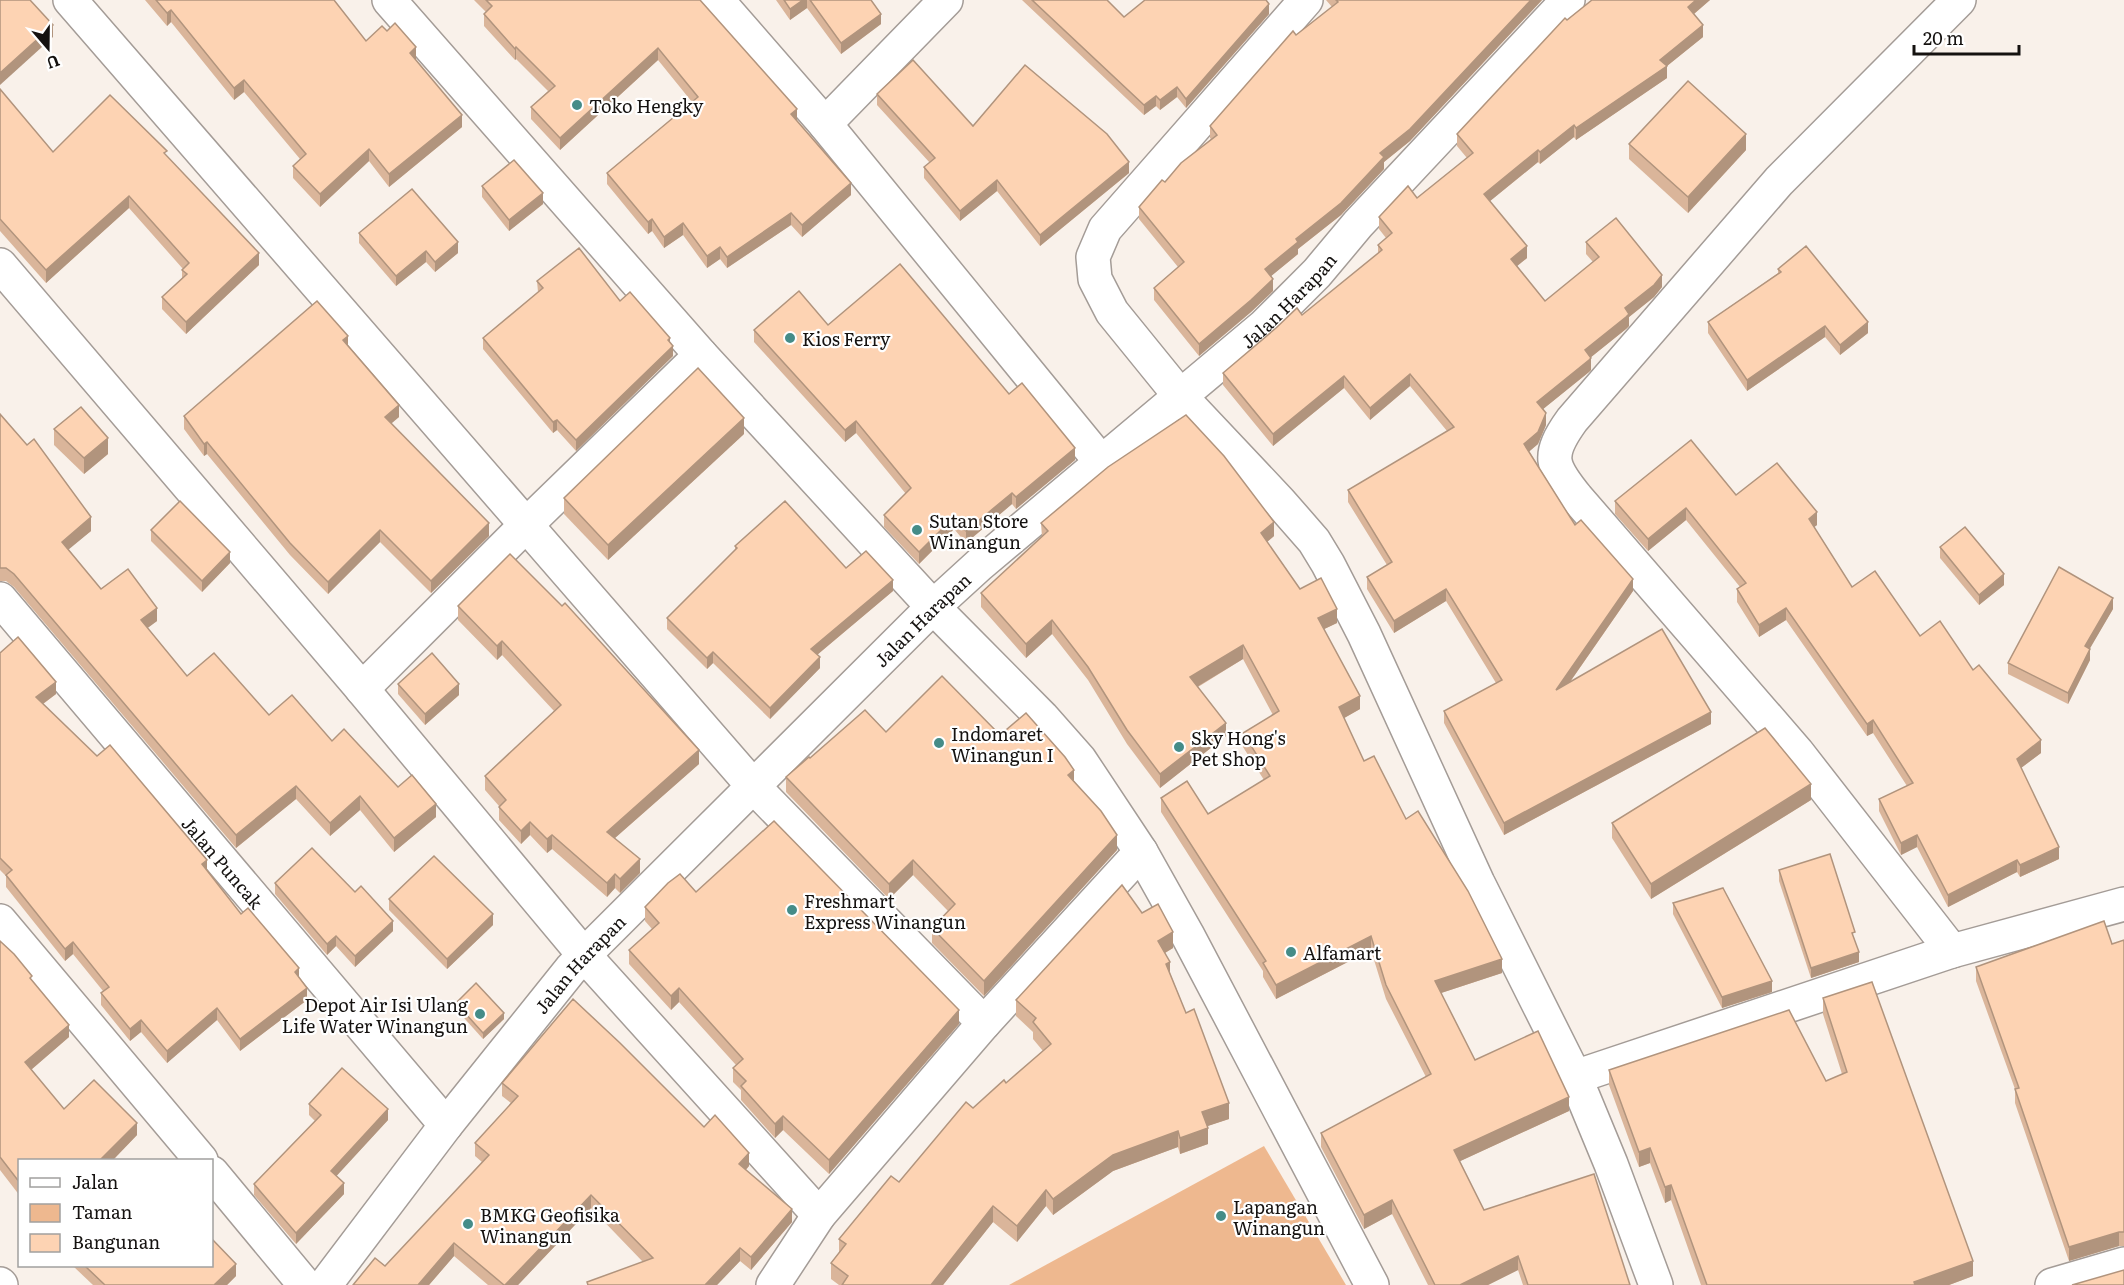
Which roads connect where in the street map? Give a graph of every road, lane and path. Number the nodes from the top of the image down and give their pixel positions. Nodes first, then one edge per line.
1 (70, 0) edge
2 (389, 0) edge
3 (717, 0) edge
4 (946, 0) edge
5 (1306, 0) edge
6 (1568, 0) edge
7 (1959, 0) edge
8 (825, 124) junction
9 (0, 265) edge
10 (701, 355) junction
11 (1181, 397) junction
12 (1102, 463) junction
13 (526, 525) junction
14 (0, 598) edge
15 (933, 607) junction
16 (362, 688) junction
17 (753, 786) junction
18 (1141, 852) junction
19 (2124, 904) edge
20 (0, 921) edge
21 (1952, 951) junction
22 (584, 955) junction
23 (984, 1023) junction
24 (1575, 1077) junction
25 (446, 1125) junction
26 (199, 1159) edge
27 (213, 1174) edge
28 (819, 1215) junction
29 (2124, 1264) edge
30 (305, 1285) edge
31 (325, 1285) edge
32 (773, 1285) edge
33 (1372, 1285) edge
34 (1656, 1285) edge
35 (2052, 1285) edge

1 - 13 street
2 - 10 street
3 - 8 street
4 - 8 street
5 - 11 street
6 - 11 street, Jalan Harapan
7 - 21 street
8 - 12 street
9 - 16 street
10 - 13 street
10 - 15 street
11 - 12 street, Jalan Harapan
11 - 24 street
12 - 15 street, Jalan Harapan
13 - 16 street
13 - 17 street
14 - 25 street, Jalan Puncak
15 - 17 street, Jalan Harapan
15 - 18 street
16 - 22 street
17 - 22 street, Jalan Harapan
17 - 23 street
18 - 23 street
18 - 33 street
19 - 21 street
20 - 26 street
21 - 24 street
22 - 25 street, Jalan Harapan
22 - 28 street
23 - 28 street
24 - 34 street
25 - 31 street, Jalan Harapan
27 - 30 street
28 - 32 street
29 - 35 street

